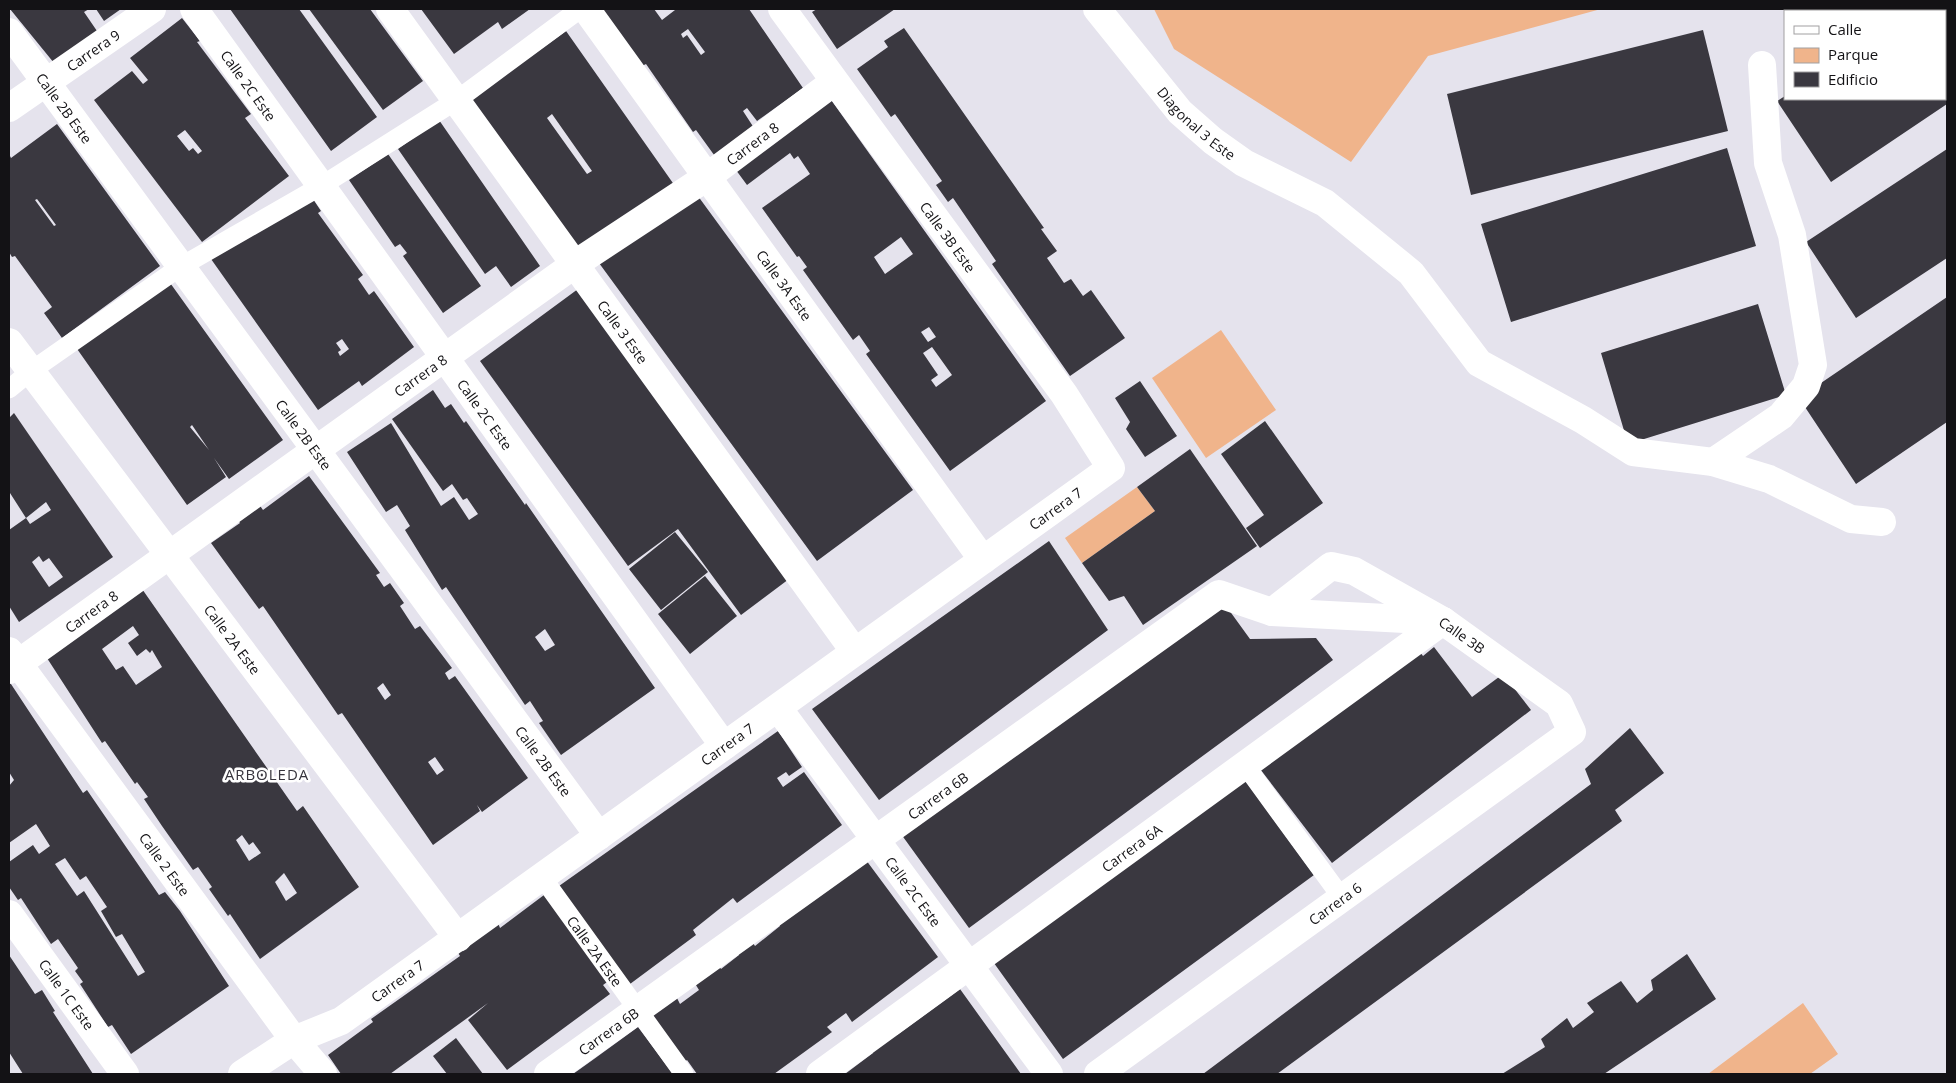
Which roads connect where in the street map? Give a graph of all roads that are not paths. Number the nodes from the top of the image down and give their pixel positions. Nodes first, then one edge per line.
1 (152, 9) edge
2 (194, 9) edge
3 (390, 9) edge
4 (580, 9) edge
5 (586, 9) edge
6 (782, 9) edge
7 (1097, 9) edge
8 (9, 32) edge
9 (1762, 65) dead end
10 (834, 82) junction
11 (44, 83) junction
12 (456, 100) junction
13 (9, 108) edge
14 (707, 176) junction
15 (321, 186) junction
16 (575, 264) junction
17 (180, 267) junction
18 (9, 342) edge
19 (445, 358) junction
20 (30, 371) junction
21 (9, 389) edge
22 (315, 451) junction
23 (1713, 462) junction
24 (1111, 468) joint
25 (1882, 522) dead end
26 (169, 555) junction
27 (983, 560) junction
28 (1272, 612) junction
29 (1443, 621) junction
30 (855, 652) junction
31 (12, 661) edge
32 (778, 708) junction
33 (1572, 732) joint
34 (724, 746) junction
35 (1245, 766) junction
36 (599, 836) junction
37 (875, 840) junction
38 (542, 877) junction
39 (1342, 898) junction
40 (9, 914) edge
41 (458, 938) junction
42 (968, 966) junction
43 (639, 1009) junction
44 (341, 1021) junction
45 (294, 1040) junction
46 (313, 1071) edge
47 (125, 1074) edge
48 (242, 1074) edge
49 (548, 1074) edge
50 (684, 1074) edge
51 (820, 1074) edge
52 (1049, 1074) edge
53 (1098, 1074) edge

1 - 11 street, Carrera 9
2 - 15 street, Calle 2C Este
3 - 12 street, Calle 3 Este
4 - 12 lane
5 - 14 street, Calle 3A Este
6 - 10 street, Calle 3B Este
7 - 23 street, Diagonal 3 Este
8 - 11 street, Calle 2B Este
9 - 23 street
10 - 14 street, Carrera 8
10 - 24 street, Calle 3B Este
11 - 13 street, Carrera 9
11 - 17 street, Calle 2B Este
12 - 15 lane
12 - 16 street, Calle 3 Este
14 - 16 street, Carrera 8
14 - 27 street, Calle 3A Este
15 - 17 lane
15 - 19 street, Calle 2C Este
16 - 19 street, Carrera 8
16 - 30 street, Calle 3 Este
17 - 20 lane
17 - 22 street, Calle 2B Este
18 - 20 street, Calle 2A Este
19 - 22 street, Carrera 8
19 - 34 street, Calle 2C Este
20 - 21 lane
20 - 26 street, Calle 2A Este
22 - 26 street, Carrera 8
22 - 36 street, Calle 2B Este
23 - 25 street, Diagonal 3 Este
24 - 27 street, Carrera 7
26 - 31 street, Carrera 8
26 - 41 street, Calle 2A Este
27 - 30 street, Carrera 7
28 - 29 street
28 - 29 street, Calle 3B
28 - 37 street, Carrera 6B
29 - 33 street, Calle 3B
29 - 35 street, Carrera 6A
30 - 32 street, Carrera 7
31 - 45 street, Calle 2 Este
32 - 34 street, Carrera 7
32 - 37 street, Calle 2C Este
33 - 39 street, Carrera 6
34 - 36 street, Carrera 7
35 - 39 lane
35 - 42 street, Carrera 6A
36 - 38 street, Carrera 7
37 - 42 street, Calle 2C Este
37 - 43 street, Carrera 6B
38 - 41 street, Carrera 7
38 - 43 lane, Calle 2A Este
39 - 53 street, Carrera 6
40 - 47 street, Calle 1C Este
41 - 44 street, Carrera 7
42 - 51 street, Carrera 6A
42 - 52 street, Calle 2C Este
43 - 49 street, Carrera 6B
43 - 50 lane, Calle 2A Este
44 - 45 street, Carrera 7
44 - 46 street, Carrera 7
45 - 46 street, Calle 2 Este
45 - 48 street, Carrera 7

